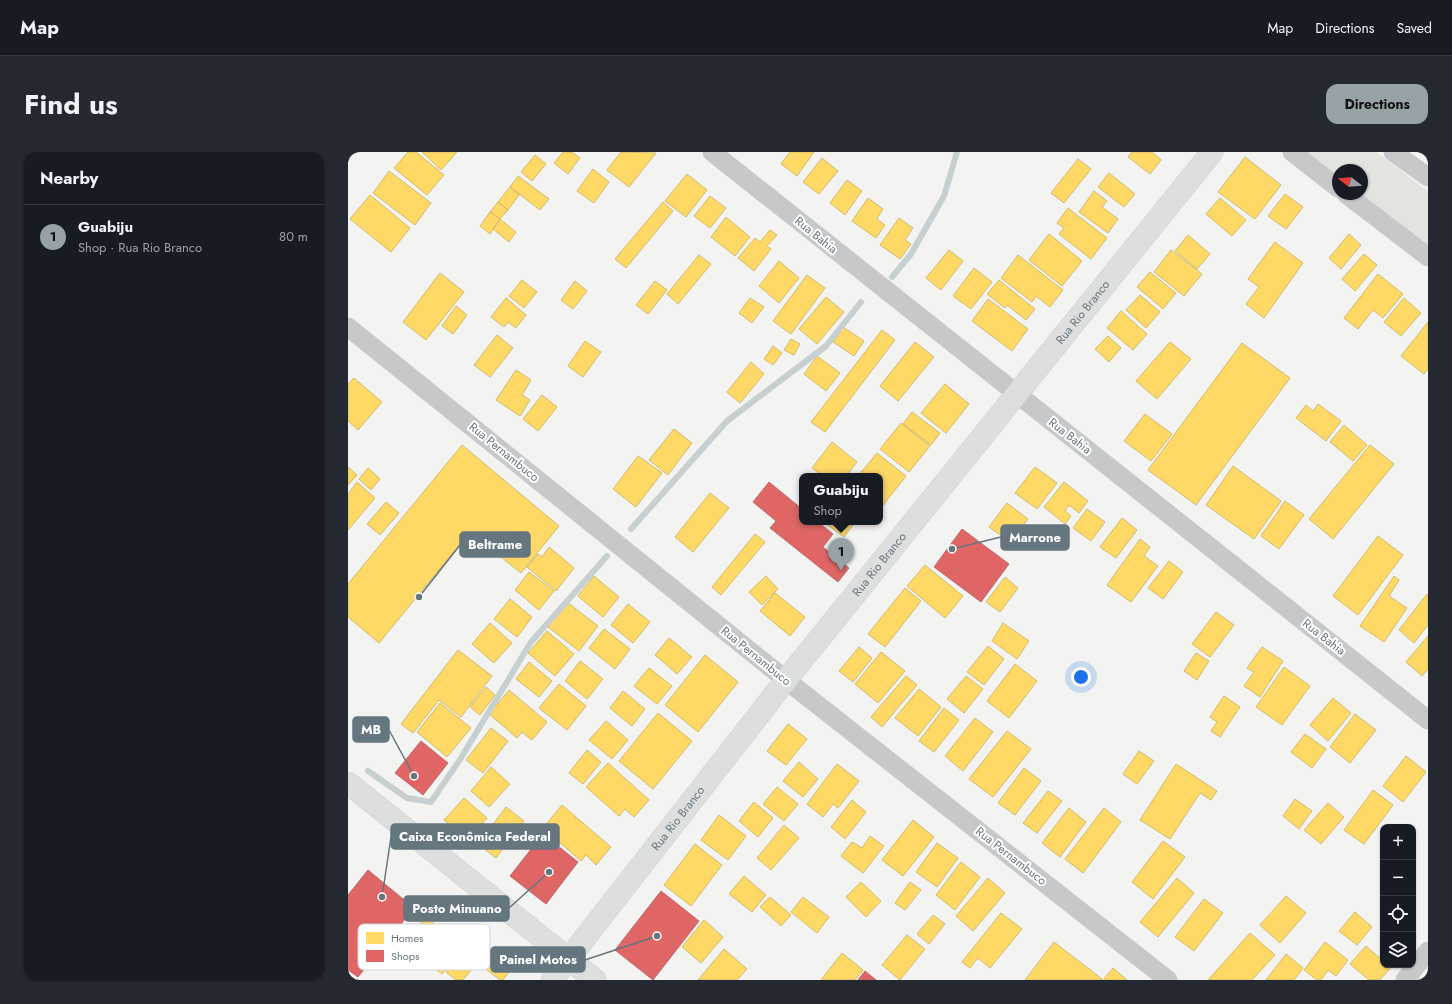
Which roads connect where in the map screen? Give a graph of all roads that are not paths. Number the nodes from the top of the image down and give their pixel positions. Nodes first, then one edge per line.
1 (712, 152) edge
2 (1212, 152) edge
3 (1292, 152) edge
4 (1393, 152) edge
5 (1428, 177) edge
6 (1332, 183) edge
7 (1354, 200) edge
8 (1428, 257) edge
9 (348, 327) edge
10 (1017, 394) junction
11 (786, 680) junction
12 (1428, 720) edge
13 (348, 783) edge
14 (1428, 951) edge
15 (568, 959) junction
16 (552, 980) edge
17 (595, 980) edge
18 (1168, 980) edge
19 (1405, 980) edge

1 - 10 street, Rua Bahia
2 - 10 street, Rua Rio Branco
3 - 6 street
4 - 5 street
7 - 8 street
9 - 11 street, Rua Pernambuco
10 - 11 street, Rua Rio Branco
10 - 12 street, Rua Bahia
11 - 15 street, Rua Rio Branco
11 - 18 street, Rua Pernambuco
13 - 15 street
14 - 19 street
15 - 16 street, Rua Rio Branco
15 - 17 street

